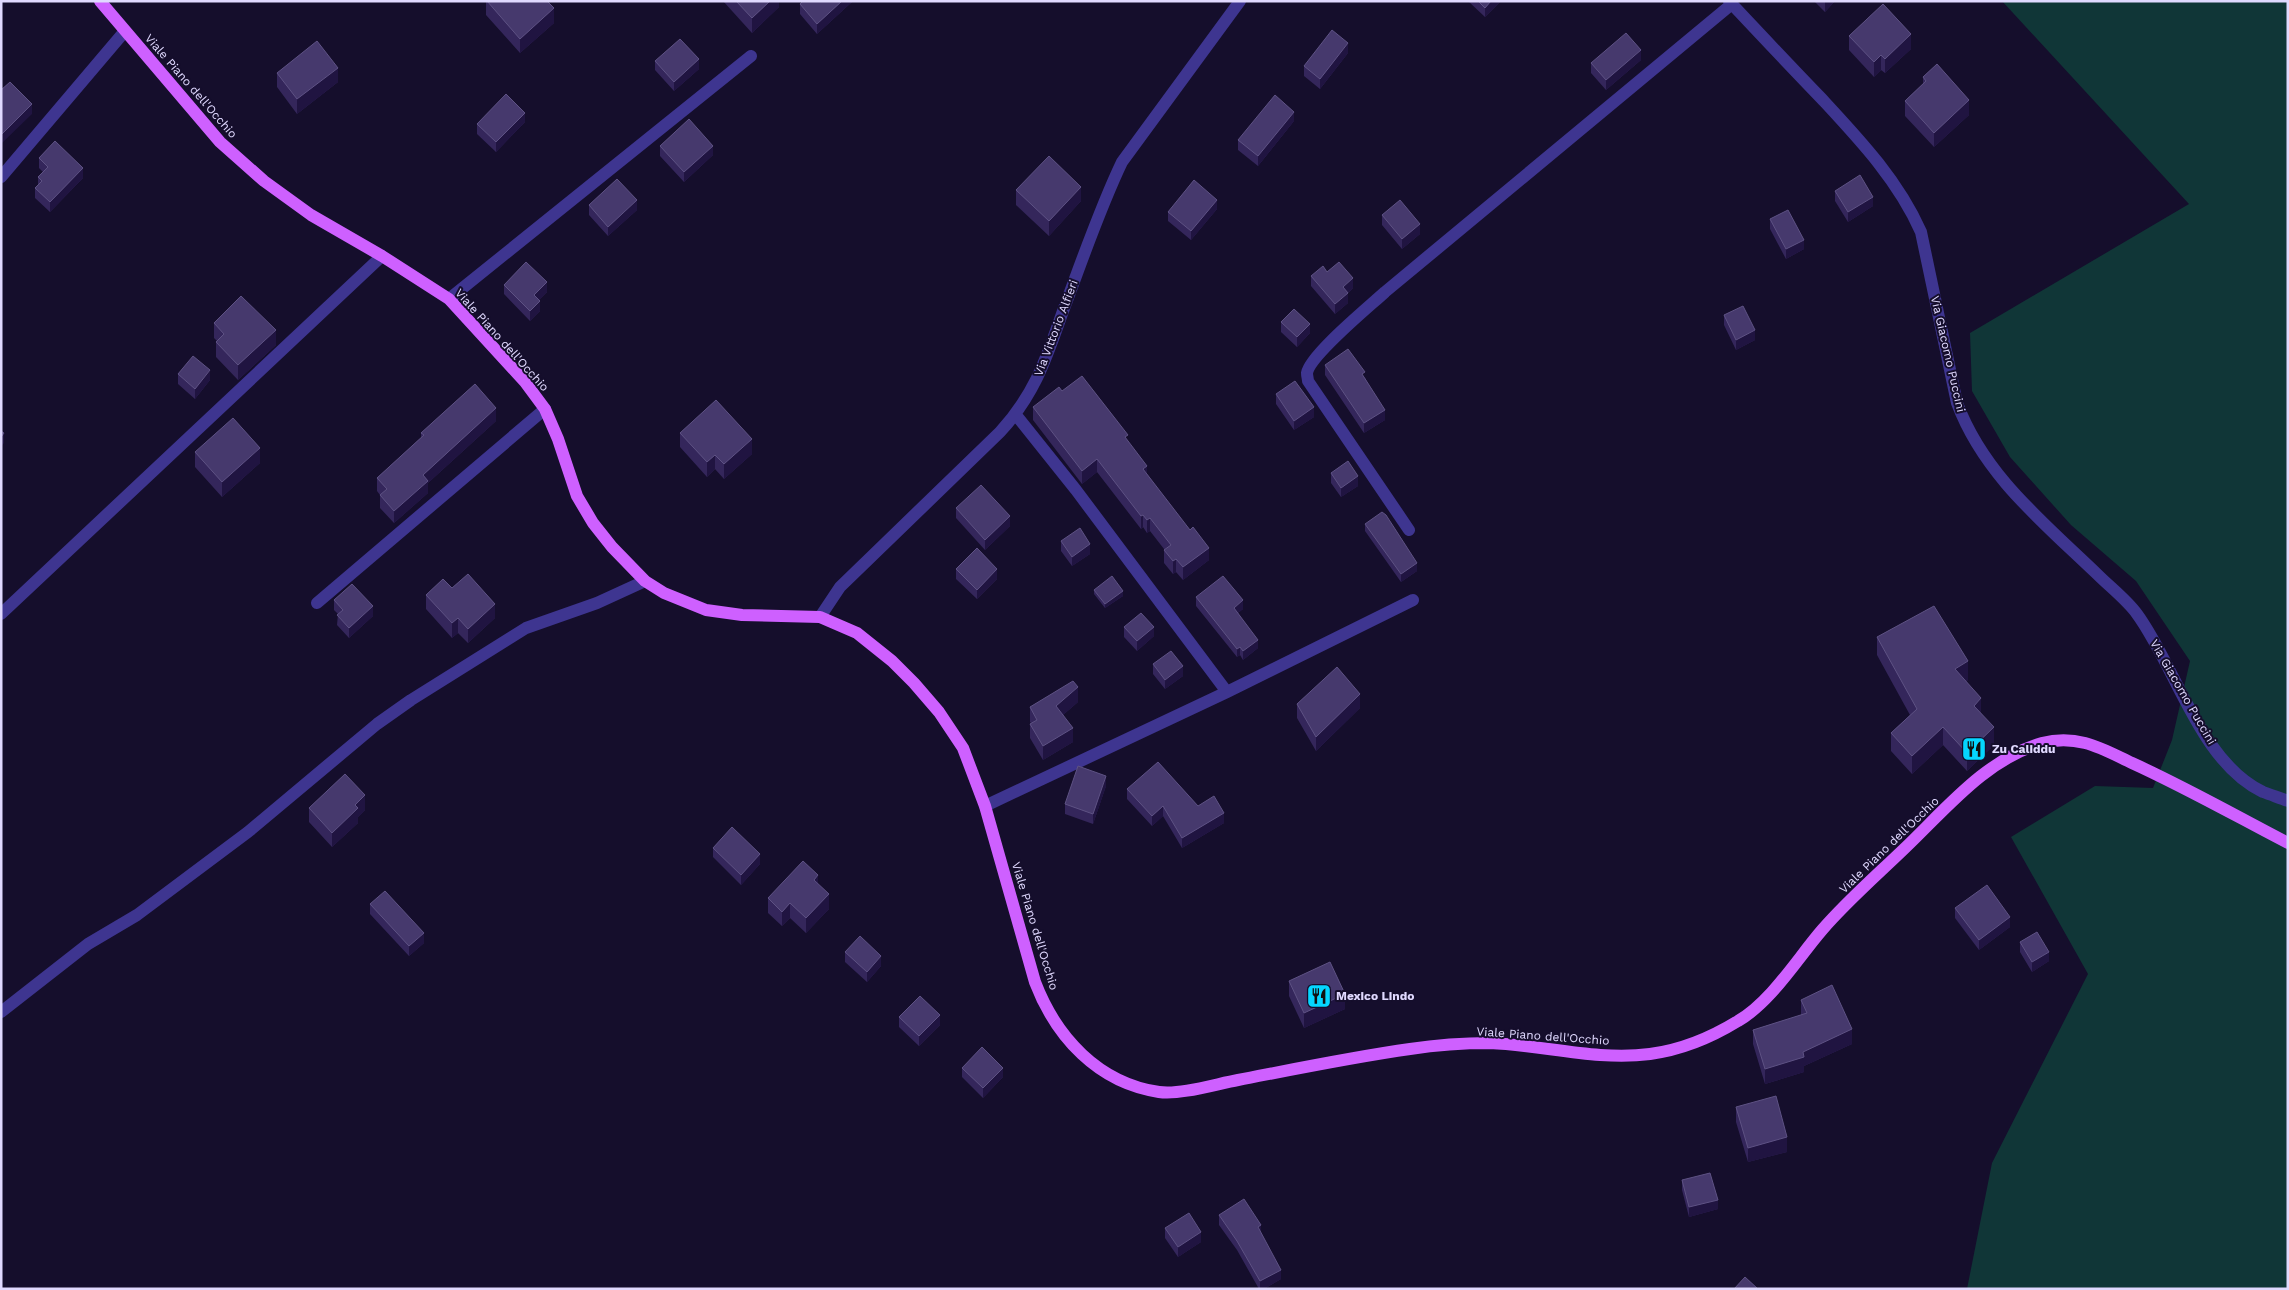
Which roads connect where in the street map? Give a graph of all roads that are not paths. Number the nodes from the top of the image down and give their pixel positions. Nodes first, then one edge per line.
1 (100, 1) edge
2 (1240, 1) edge
3 (1731, 3) edge
4 (125, 31) junction
5 (751, 56) dead end
6 (1, 177) edge
7 (382, 256) junction
8 (449, 299) junction
9 (545, 409) junction
10 (1016, 415) junction
11 (1409, 530) dead end
12 (645, 581) junction
13 (1413, 600) dead end
14 (318, 603) dead end
15 (1, 614) edge
16 (820, 616) junction
17 (1227, 692) junction
18 (2288, 801) edge
19 (985, 806) junction
20 (2288, 843) edge
21 (1, 1012) edge

1 - 4 main road, Viale Piano dell'Occhio
2 - 10 street, Via Vittorio Alfieri
3 - 11 street
3 - 18 street, Via Giacomo Puccini
4 - 6 street
4 - 7 main road, Viale Piano dell'Occhio
5 - 8 street
7 - 8 main road, Viale Piano dell'Occhio
7 - 15 street
8 - 9 main road, Viale Piano dell'Occhio
9 - 12 main road, Viale Piano dell'Occhio
9 - 14 street
10 - 16 street, Via Vittorio Alfieri
10 - 17 street
12 - 16 main road, Viale Piano dell'Occhio
12 - 21 street
13 - 17 street
16 - 19 main road, Viale Piano dell'Occhio
17 - 19 street
19 - 20 main road, Viale Piano dell'Occhio

